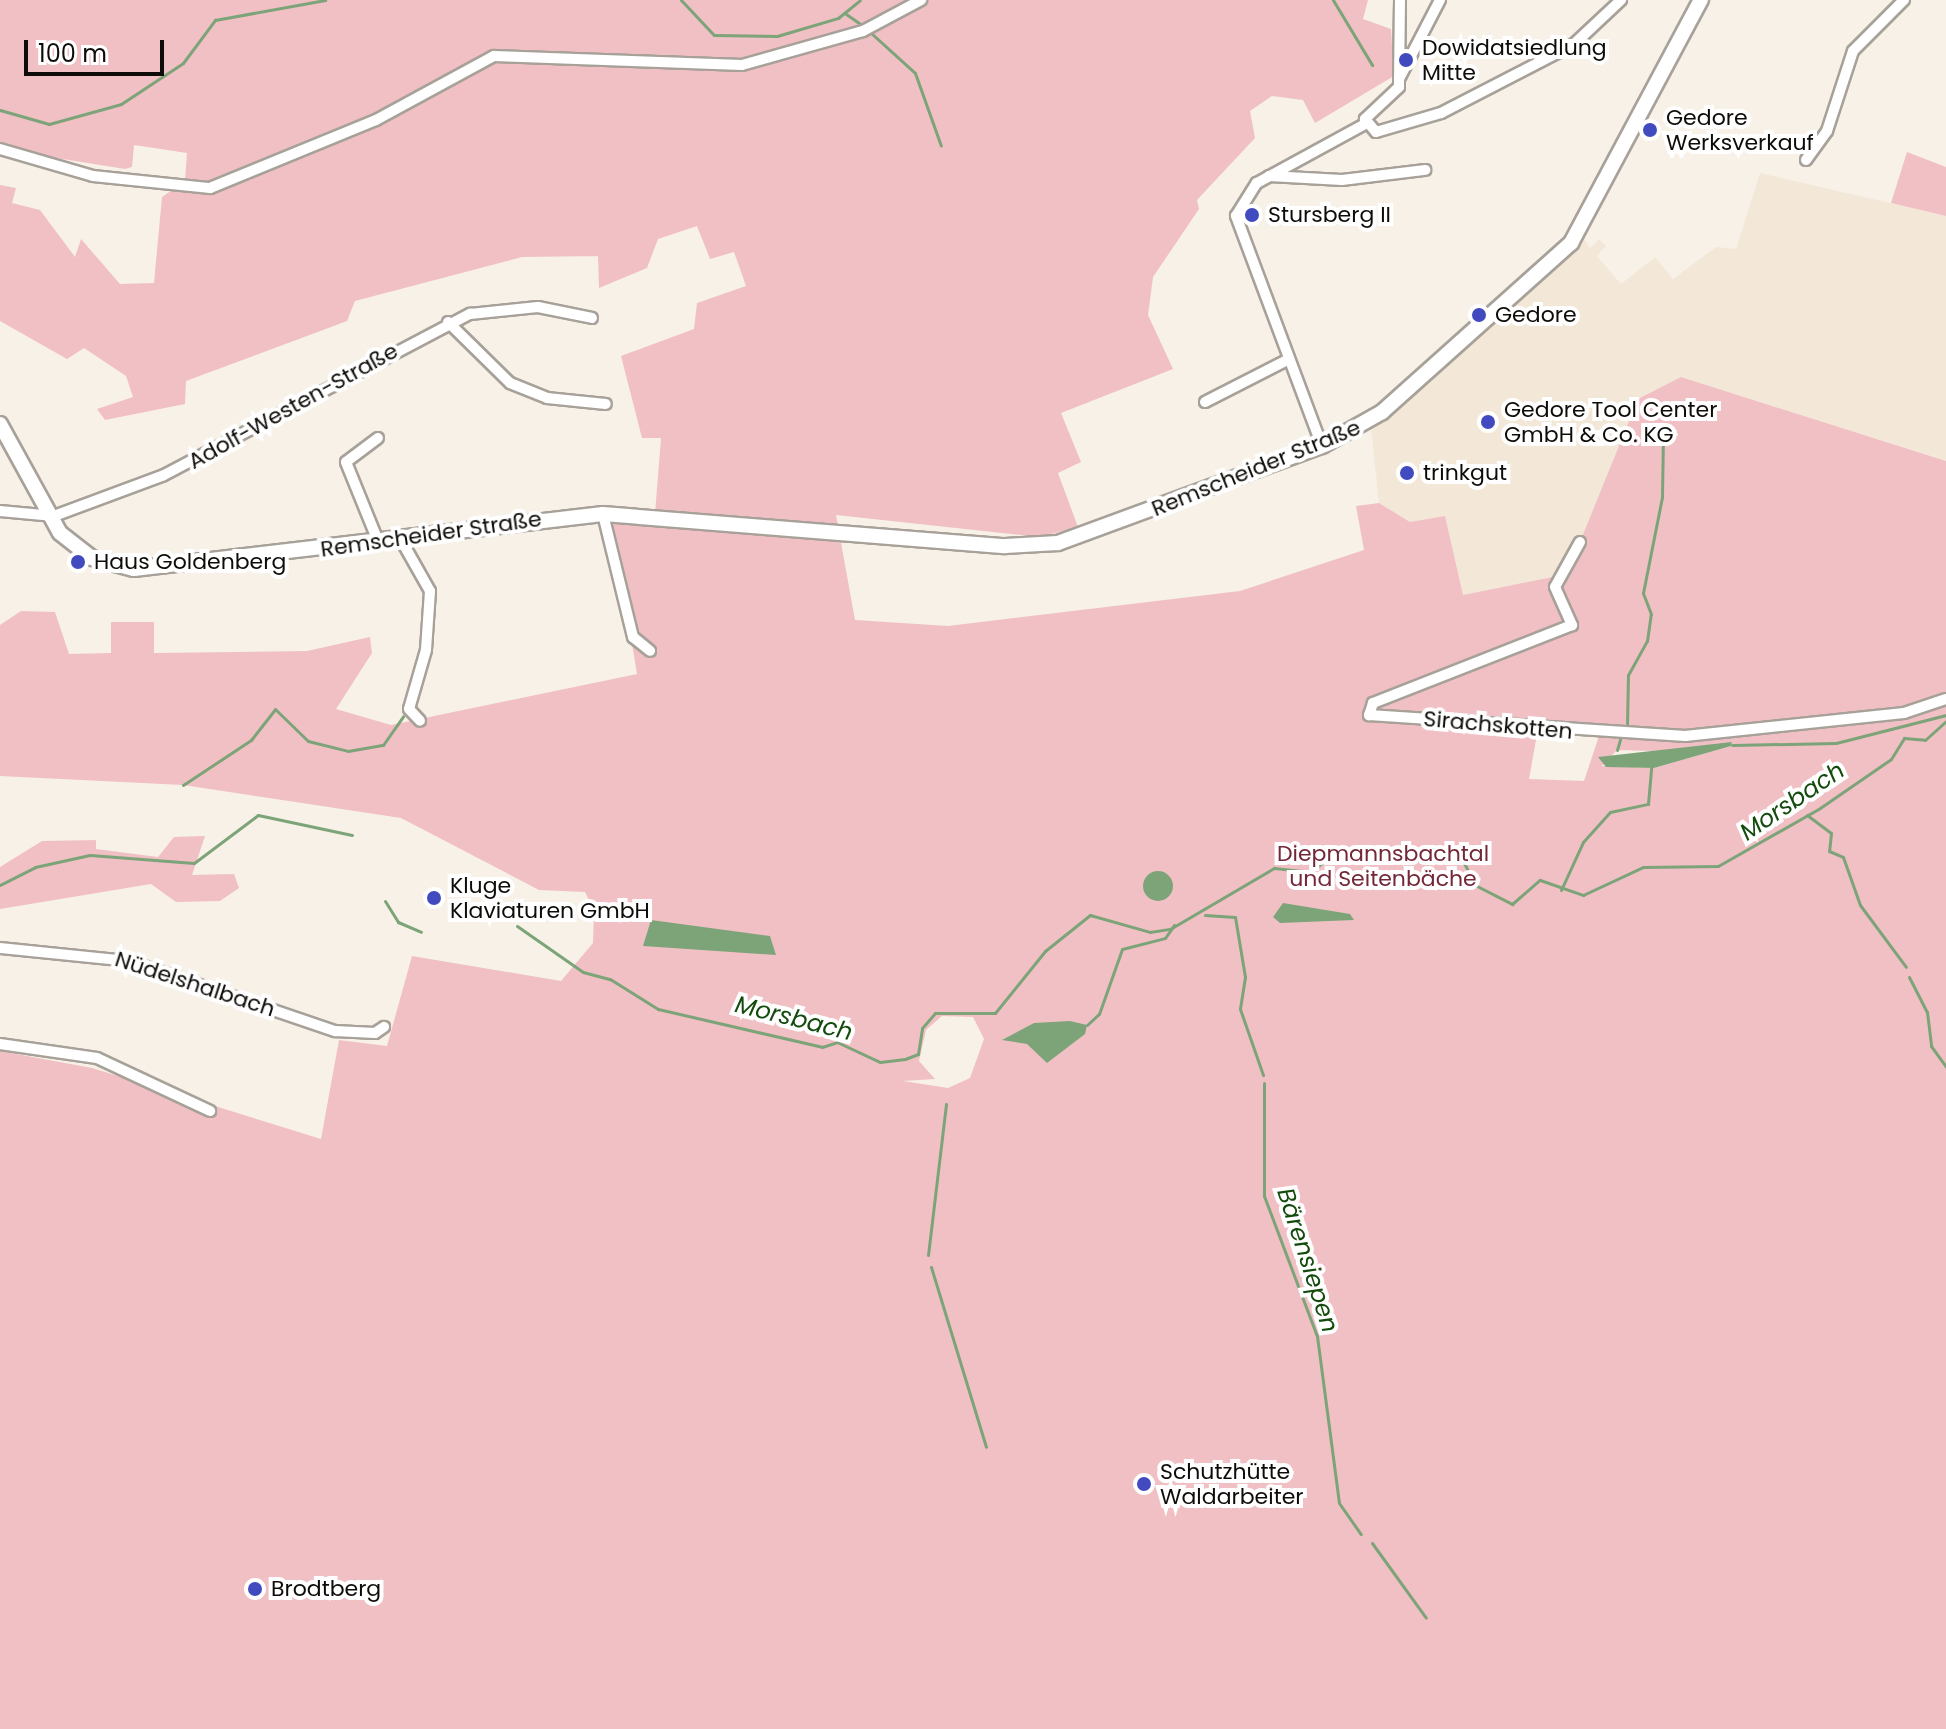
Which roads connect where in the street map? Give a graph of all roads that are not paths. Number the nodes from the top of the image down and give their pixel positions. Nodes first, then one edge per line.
1 (921, 0) edge
2 (1400, 0) edge
3 (1440, 0) edge
4 (1621, 0) edge
5 (1701, 0) edge
6 (1904, 0) edge
7 (1399, 79) junction
8 (1365, 124) junction
9 (0, 149) edge
10 (1806, 160) dead end
11 (1425, 170) dead end
12 (1267, 176) junction
13 (592, 318) dead end
14 (448, 322) junction
15 (1289, 359) junction
16 (1205, 402) dead end
17 (606, 404) dead end
18 (0, 424) edge
19 (378, 438) dead end
20 (1322, 446) junction
21 (0, 511) edge
22 (603, 514) junction
23 (46, 516) junction
24 (400, 538) junction
25 (378, 541) junction
26 (1580, 542) dead end
27 (650, 651) dead end
28 (1946, 699) edge
29 (420, 721) dead end
30 (0, 948) edge
31 (384, 1027) dead end
32 (0, 1044) edge
33 (210, 1111) dead end

1 - 9 street
2 - 7 street
3 - 7 street
4 - 8 street
5 - 20 main road, Remscheider Straße
6 - 10 street
7 - 8 street
8 - 12 street
11 - 12 street
12 - 15 street
13 - 14 street, Adolf-Westen-Straße
14 - 17 street
14 - 23 street, Adolf-Westen-Straße
15 - 16 street
15 - 20 street
18 - 23 main road, Remscheider Straße
19 - 25 street
20 - 22 main road, Remscheider Straße
21 - 23 street
22 - 24 main road, Remscheider Straße
22 - 27 street
23 - 25 main road, Remscheider Straße
24 - 25 main road, Remscheider Straße
24 - 29 street
26 - 28 street, Sirachskotten
30 - 31 street, Nüdelshalbach
32 - 33 street

